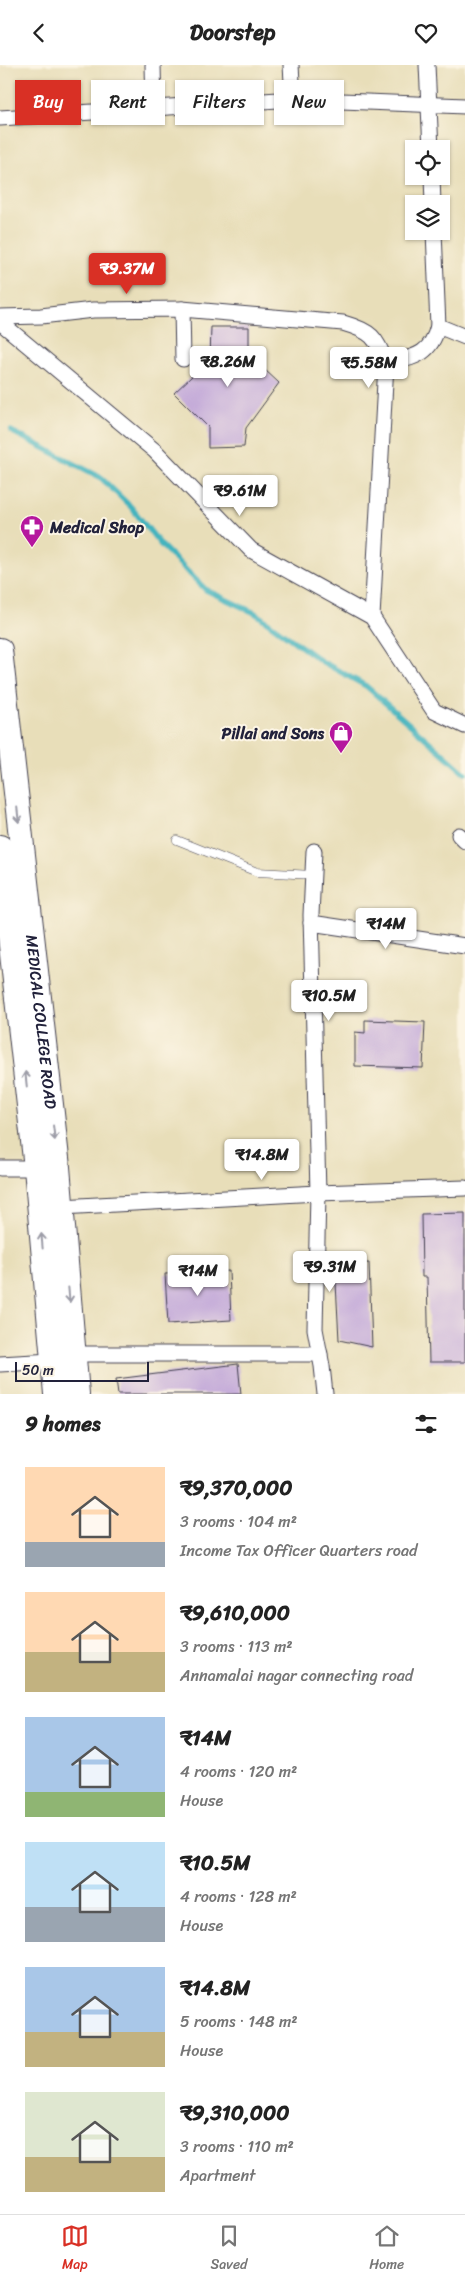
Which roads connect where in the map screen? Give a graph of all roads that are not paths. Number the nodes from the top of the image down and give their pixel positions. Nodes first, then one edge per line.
1 (153, 65) edge
2 (291, 65) edge
3 (427, 65) edge
4 (153, 80) edge
5 (292, 80) edge
6 (274, 100) edge
7 (344, 101) edge
8 (429, 104) junction
9 (165, 107) edge
10 (465, 107) edge
11 (91, 112) edge
12 (0, 118) edge
13 (431, 140) edge
14 (434, 240) edge
15 (182, 309) junction
16 (0, 317) edge
17 (0, 322) edge
18 (438, 326) junction
19 (465, 337) edge
20 (183, 359) dead end
21 (386, 364) junction
22 (372, 617) junction
23 (0, 654) edge
24 (4, 707) edge
25 (465, 725) edge
26 (177, 840) dead end
27 (0, 847) edge
28 (314, 851) dead end
29 (313, 875) junction
30 (311, 923) junction
31 (465, 946) edge
32 (47, 1167) junction
33 (0, 1168) edge
34 (465, 1188) edge
35 (318, 1193) junction
36 (61, 1207) junction
37 (320, 1355) junction
38 (63, 1357) junction
39 (0, 1365) edge
40 (56, 1394) edge
41 (77, 1394) edge
42 (325, 1394) edge

1 - 4 street
2 - 5 street
3 - 8 street
6 - 9 street
7 - 8 street
8 - 10 street
8 - 13 street
11 - 12 street
14 - 18 street
15 - 16 street
15 - 20 street
15 - 21 street
17 - 22 street
18 - 19 street
18 - 21 street
21 - 22 street
22 - 25 street
23 - 24 main road, MEDICAL COLLEGE ROAD
24 -> 32 main road, MEDICAL COLLEGE ROAD
26 - 29 lane
32 -> 27 main road, MEDICAL COLLEGE ROAD
28 - 29 street
29 - 30 street
30 - 31 street
30 - 35 street
32 - 33 street
32 - 36 main road, MEDICAL COLLEGE ROAD
38 -> 32 main road, MEDICAL COLLEGE ROAD
34 - 35 street
35 - 36 street
35 - 37 street
36 -> 38 main road, MEDICAL COLLEGE ROAD
37 - 38 street
37 - 42 street
38 - 39 street
38 - 40 main road, MEDICAL COLLEGE ROAD
38 - 41 main road, MEDICAL COLLEGE ROAD

